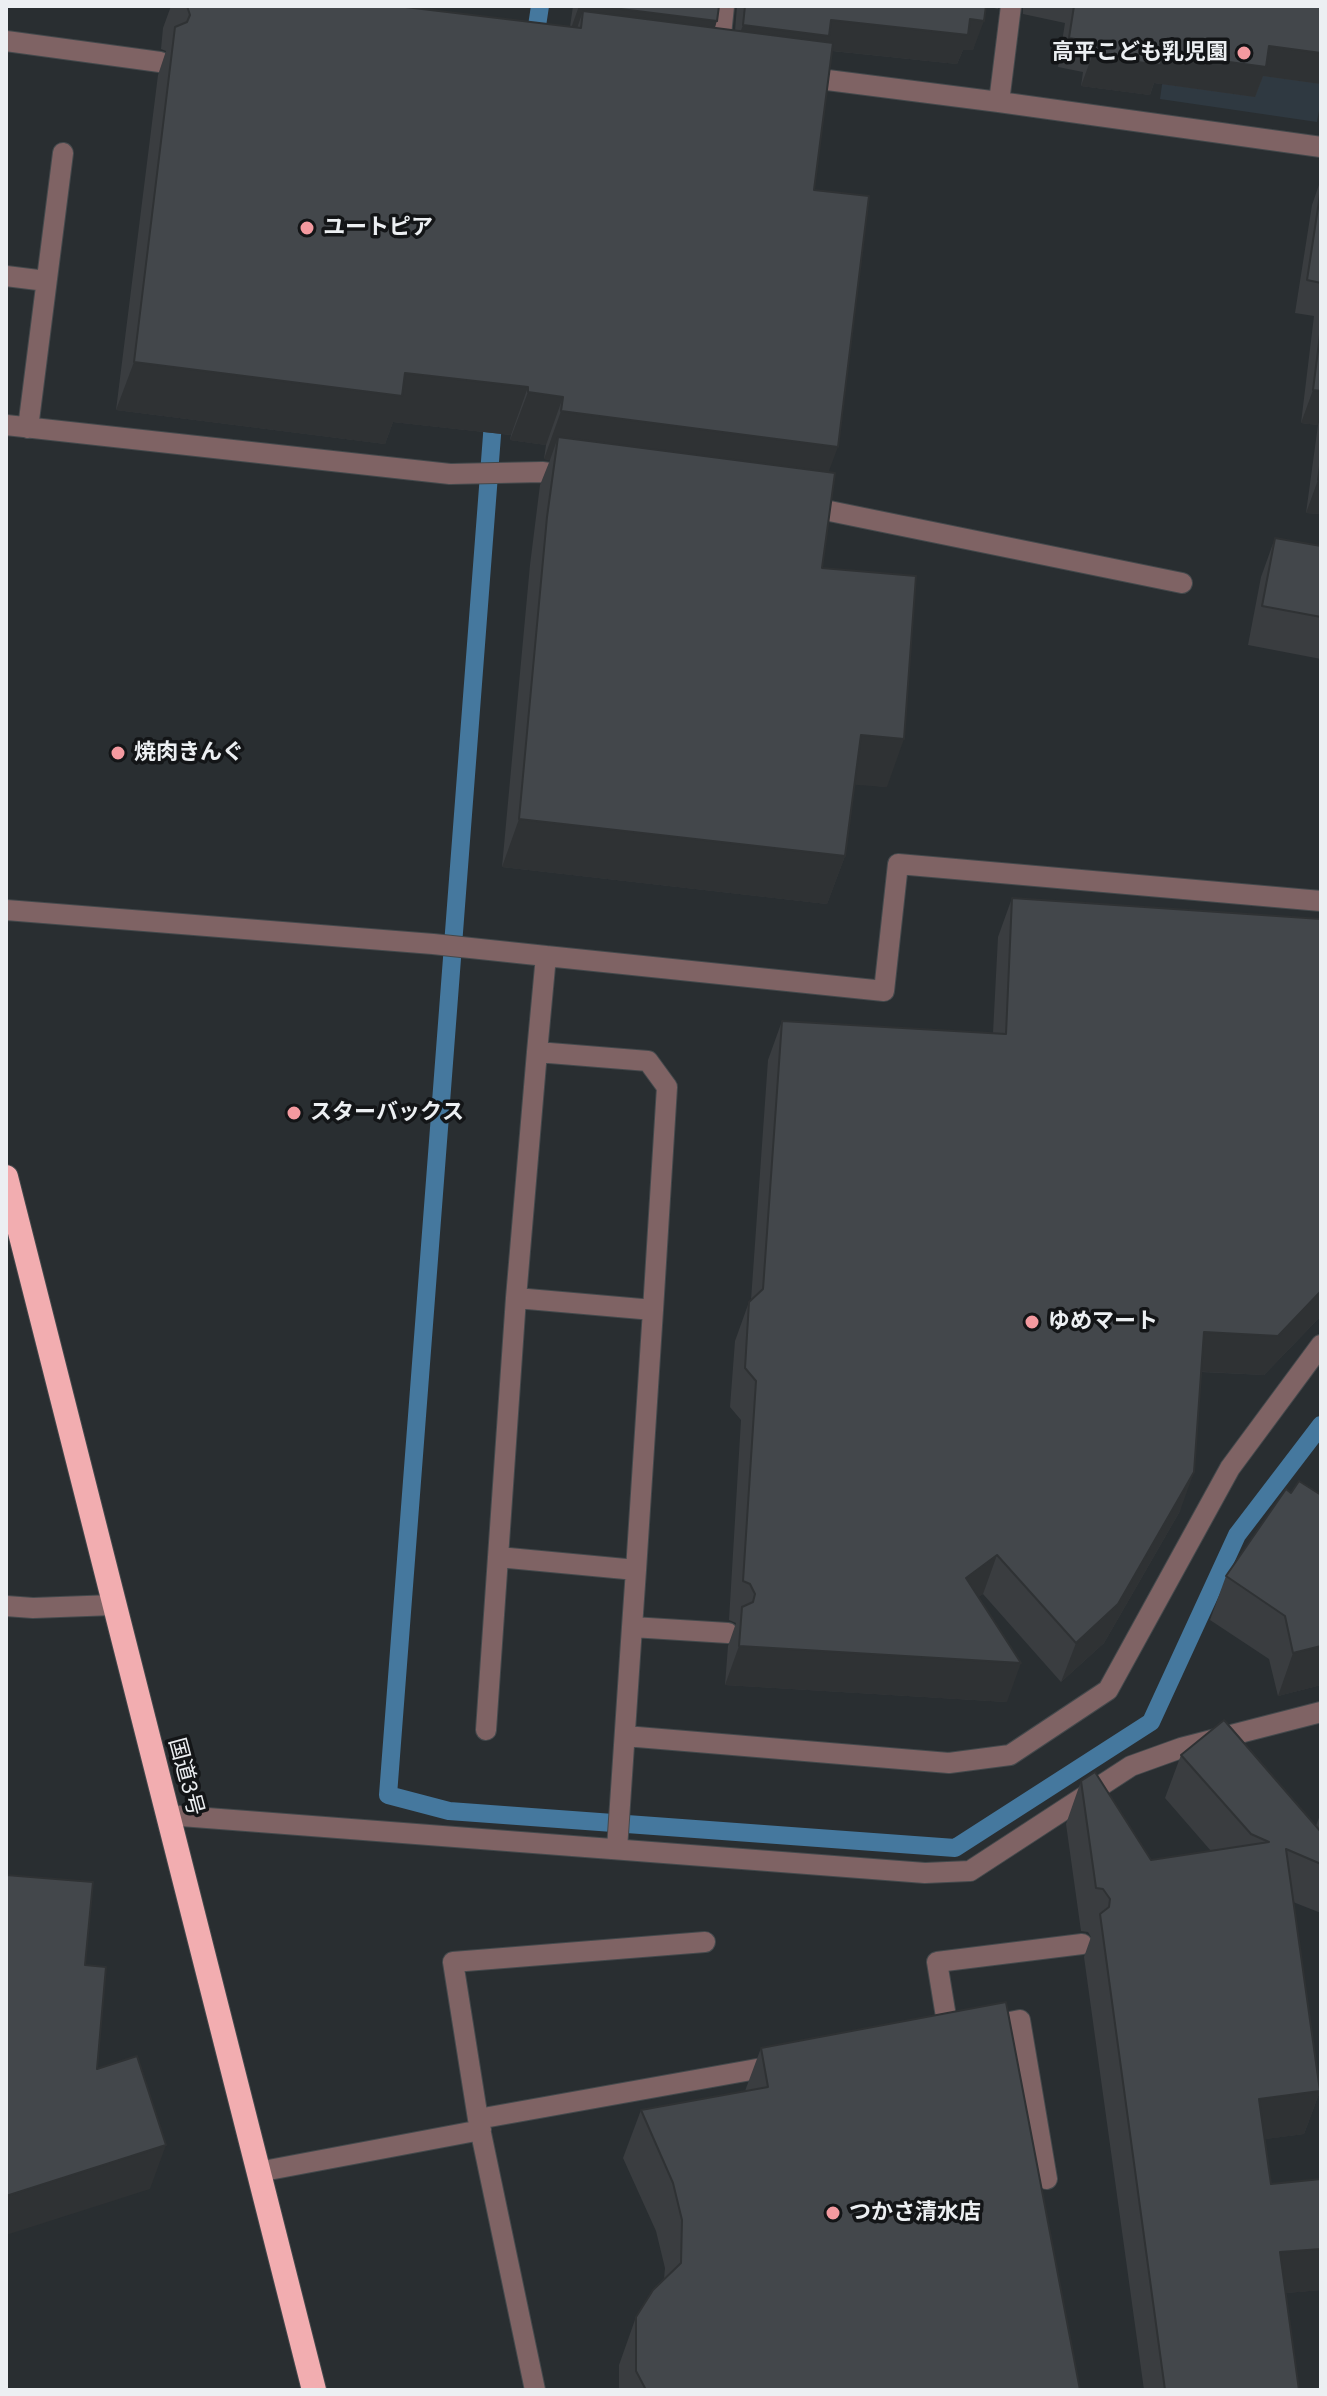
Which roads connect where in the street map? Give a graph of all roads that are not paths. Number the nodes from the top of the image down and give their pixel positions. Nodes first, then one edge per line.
1 (724, 6) edge
2 (1011, 6) edge
3 (6, 41) edge
4 (160, 62) dead end
5 (718, 66) edge
6 (780, 74) edge
7 (999, 102) junction
8 (1321, 147) edge
9 (63, 153) dead end
10 (6, 276) edge
11 (46, 281) junction
12 (6, 425) edge
13 (28, 428) junction
14 (588, 478) edge
15 (788, 504) edge
16 (1182, 583) dead end
17 (1321, 901) edge
18 (6, 910) edge
19 (546, 956) junction
20 (537, 1052) junction
21 (6, 1177) edge
22 (516, 1298) junction
23 (653, 1310) junction
24 (1321, 1345) edge
25 (498, 1557) junction
26 (636, 1570) junction
27 (114, 1605) junction
28 (6, 1606) edge
29 (632, 1627) junction
30 (728, 1633) dead end
31 (1321, 1712) edge
32 (486, 1730) dead end
33 (625, 1736) junction
34 (168, 1815) junction
35 (617, 1849) junction
36 (705, 1942) dead end
37 (1082, 1944) dead end
38 (949, 2035) junction
39 (917, 2040) edge
40 (792, 2063) edge
41 (480, 2124) junction
42 (258, 2172) junction
43 (1047, 2179) dead end
44 (314, 2390) edge
45 (535, 2390) edge

1 - 5 street
2 - 7 street
3 - 4 street
6 - 7 street
7 - 8 street
9 - 11 street
10 - 11 street
11 - 13 street
12 - 13 street
13 - 14 street
15 - 16 street
17 - 19 street
18 - 19 street
19 - 20 street
20 - 22 street
20 - 23 street
21 - 27 highway, 国道3号
22 - 23 street
22 - 25 street
23 - 26 street
24 - 33 street
25 - 26 street
25 - 32 street
26 - 29 street
27 - 28 street
27 - 34 highway, 国道3号
29 - 30 street
29 - 33 street
31 - 35 street
33 - 35 street
34 - 35 street
34 - 42 highway, 国道3号
36 - 41 street
37 - 38 street
38 - 39 street
38 - 43 street
40 - 41 street
41 - 42 street
41 - 45 street
42 - 44 highway, 国道3号

